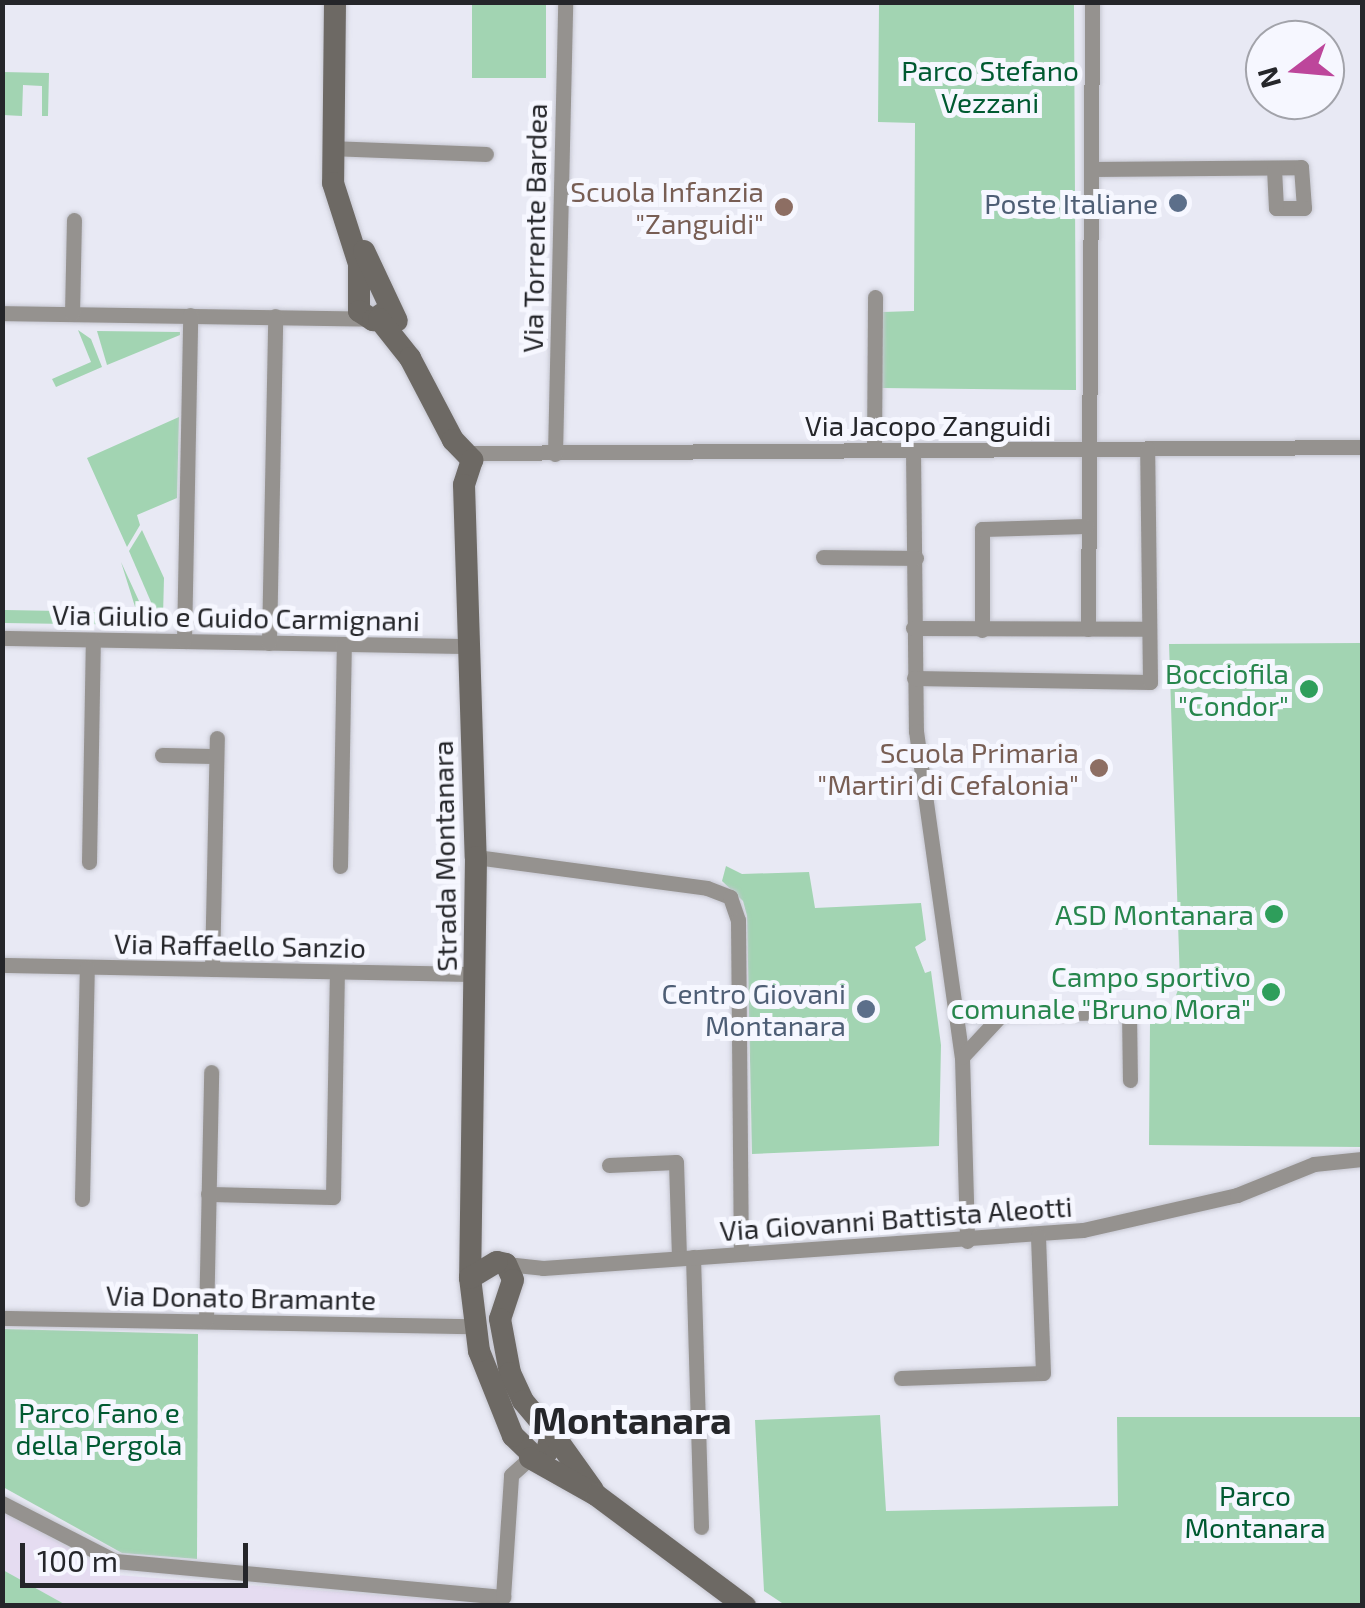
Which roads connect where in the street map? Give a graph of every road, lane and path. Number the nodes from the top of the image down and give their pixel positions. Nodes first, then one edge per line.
1 (320, 2) edge
2 (335, 2) edge
3 (564, 2) edge
4 (1092, 2) edge
5 (330, 28) junction
6 (330, 148) junction
7 (486, 154) dead end
8 (1274, 168) dead end
9 (1091, 169) junction
10 (74, 220) dead end
11 (875, 297) dead end
12 (373, 305) junction
13 (2, 313) edge
14 (72, 314) junction
15 (190, 315) junction
16 (275, 316) junction
17 (1362, 447) edge
18 (1088, 449) junction
19 (1147, 449) junction
20 (874, 450) junction
21 (913, 450) junction
22 (555, 454) junction
23 (462, 463) junction
24 (1087, 526) junction
25 (822, 557) dead end
26 (916, 558) junction
27 (913, 628) junction
28 (1088, 629) junction
29 (1148, 629) junction
30 (982, 630) junction
31 (2, 638) edge
32 (93, 640) junction
33 (184, 641) junction
34 (269, 643) junction
35 (344, 644) junction
36 (469, 646) junction
37 (914, 678) junction
38 (216, 738) dead end
39 (162, 755) dead end
40 (216, 756) junction
41 (476, 857) junction
42 (89, 862) dead end
43 (340, 866) dead end
44 (2, 965) edge
45 (87, 966) junction
46 (212, 969) junction
47 (337, 972) junction
48 (476, 974) junction
49 (957, 1014) junction
50 (1002, 1014) junction
51 (962, 1057) junction
52 (211, 1072) dead end
53 (1130, 1080) dead end
54 (1362, 1159) edge
55 (609, 1164) dead end
56 (208, 1194) junction
57 (82, 1199) dead end
58 (472, 1226) junction
59 (1038, 1236) junction
60 (967, 1241) junction
61 (741, 1254) junction
62 (686, 1257) junction
63 (502, 1263) junction
64 (543, 1268) junction
65 (470, 1278) junction
66 (512, 1292) junction
67 (2, 1318) edge
68 (206, 1321) junction
69 (478, 1326) junction
70 (902, 1378) dead end
71 (549, 1428) junction
72 (530, 1458) junction
73 (596, 1495) junction
74 (2, 1503) edge
75 (701, 1527) dead end
76 (745, 1606) edge

1 - 5 street, Strada Montanara
2 - 5 street, Strada Montanara
3 - 22 street, Via Torrente Bardea
4 - 9 street
5 - 6 street, Strada Montanara
6 - 7 street
6 - 12 street, Strada Montanara
8 - 9 street
9 - 18 street
10 - 14 street
11 - 20 street
12 - 16 street
12 - 23 street, Strada Montanara
13 - 14 street
14 - 15 street
15 - 16 street
15 - 33 street
16 - 34 street
17 - 19 street, Via Jacopo Zanguidi
18 - 19 street, Via Jacopo Zanguidi
18 - 21 street, Via Jacopo Zanguidi
18 - 24 street
19 - 29 street
20 - 21 street, Via Jacopo Zanguidi
20 - 22 street, Via Jacopo Zanguidi
21 - 26 street
22 - 23 street, Via Jacopo Zanguidi
23 - 36 street, Strada Montanara
24 - 28 street
24 - 30 street
25 - 26 street
26 - 27 street
27 - 30 street
27 - 37 street
28 - 29 street
28 - 30 street
29 - 37 street
31 - 32 street, Via Giulio e Guido Carmignani
32 - 33 street, Via Giulio e Guido Carmignani
32 - 42 street
33 - 34 street, Via Giulio e Guido Carmignani
34 - 35 street, Via Giulio e Guido Carmignani
35 - 36 street, Via Giulio e Guido Carmignani
35 - 43 street
36 - 41 street, Strada Montanara
37 - 49 street
38 - 40 street
39 - 40 street
40 - 46 street
41 - 48 street, Strada Montanara
41 - 61 street
44 - 45 street, Via Raffaello Sanzio
45 - 46 street, Via Raffaello Sanzio
45 - 57 street
46 - 47 street, Via Raffaello Sanzio
47 - 48 street, Via Raffaello Sanzio
47 - 56 street
48 - 58 street, Strada Montanara
49 - 50 street
49 - 51 street
50 - 51 street
50 - 53 street
51 - 60 street
52 - 56 street
54 - 59 street, Via Giovanni Battista Aleotti
55 - 62 street
56 - 68 street
58 - 63 street, Strada Montanara
58 - 65 street, Strada Montanara
59 - 60 street, Via Giovanni Battista Aleotti
59 - 70 street
60 - 61 street, Via Giovanni Battista Aleotti
61 - 62 street, Via Giovanni Battista Aleotti
62 - 64 street, Via Giovanni Battista Aleotti
62 - 75 street
63 - 64 street, Via Giovanni Battista Aleotti
63 - 65 street
63 - 66 street, Strada Montanara
64 - 66 street
65 - 69 street, Strada Montanara
66 - 71 street, Strada Montanara
67 - 68 street, Via Donato Bramante
68 - 69 street, Via Donato Bramante
69 - 72 street, Strada Montanara
71 - 72 street
71 - 73 street, Strada Montanara
72 - 73 street, Strada Montanara
72 - 74 street
73 - 76 street, Strada Montanara

